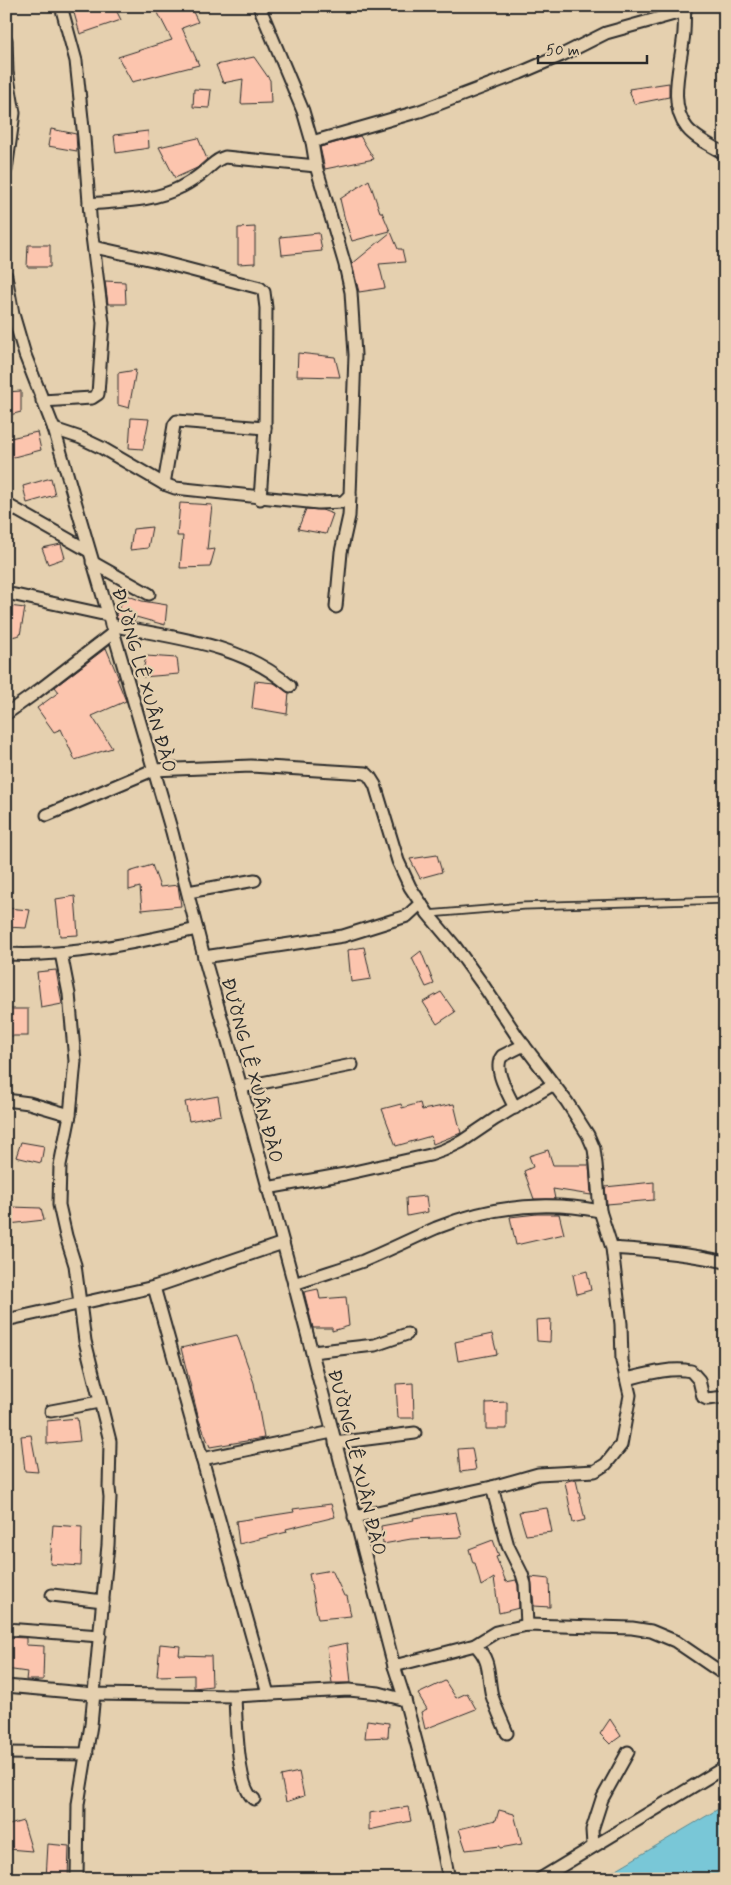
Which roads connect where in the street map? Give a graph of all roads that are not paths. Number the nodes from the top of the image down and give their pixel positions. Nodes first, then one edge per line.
1 (61, 6) edge
2 (259, 6) edge
3 (685, 9) edge
4 (6, 40) edge
5 (312, 142) junction
6 (725, 154) edge
7 (316, 166) junction
8 (6, 170) edge
9 (89, 204) junction
10 (94, 247) junction
11 (6, 276) edge
12 (10, 312) edge
13 (42, 400) junction
14 (265, 428) junction
15 (54, 429) junction
16 (164, 484) junction
17 (350, 495) junction
18 (260, 499) junction
19 (6, 504) edge
20 (90, 556) junction
21 (6, 593) edge
22 (149, 594) dead end
23 (336, 607) dead end
24 (110, 624) junction
25 (290, 686) dead end
26 (6, 714) edge
27 (153, 770) junction
28 (47, 815) dead end
29 (255, 880) dead end
30 (188, 892) junction
31 (725, 900) edge
32 (421, 903) junction
33 (428, 914) junction
34 (198, 929) junction
35 (61, 953) junction
36 (6, 954) edge
37 (204, 957) junction
38 (524, 1046) junction
39 (352, 1065) dead end
40 (552, 1085) junction
41 (241, 1087) junction
42 (6, 1100) edge
43 (515, 1108) junction
44 (70, 1115) junction
45 (267, 1188) junction
46 (600, 1211) junction
47 (283, 1243) junction
48 (612, 1248) junction
49 (725, 1262) edge
50 (294, 1284) junction
51 (154, 1287) junction
52 (80, 1303) junction
53 (6, 1320) edge
54 (407, 1334) dead end
55 (312, 1352) junction
56 (627, 1379) junction
57 (725, 1397) edge
58 (99, 1402) junction
59 (51, 1411) dead end
60 (415, 1433) dead end
61 (334, 1438) junction
62 (202, 1459) junction
63 (492, 1487) junction
64 (354, 1517) junction
65 (52, 1595) dead end
66 (103, 1601) junction
67 (527, 1625) junction
68 (6, 1629) edge
69 (100, 1636) junction
70 (475, 1645) junction
71 (394, 1666) junction
72 (725, 1675) edge
73 (6, 1686) edge
74 (94, 1694) junction
75 (268, 1694) junction
76 (235, 1696) junction
77 (405, 1700) junction
78 (507, 1733) dead end
79 (628, 1752) dead end
80 (6, 1753) edge
81 (87, 1754) junction
82 (725, 1767) edge
83 (254, 1799) dead end
84 (593, 1845) junction
85 (77, 1879) edge
86 (449, 1879) edge
87 (540, 1879) edge

1 - 9 street
2 - 5 street
3 - 5 street
3 - 6 street
4 - 8 street
5 - 7 street
7 - 9 street
7 - 17 street
9 - 10 street
10 - 13 street
10 - 14 street
11 - 12 street, ĐƯỜNG LÊ XUÂN ĐÀO
12 - 13 street, ĐƯỜNG LÊ XUÂN ĐÀO
13 - 15 street, ĐƯỜNG LÊ XUÂN ĐÀO
14 - 16 street
14 - 18 street
15 - 16 street
15 - 20 street, ĐƯỜNG LÊ XUÂN ĐÀO
16 - 18 street
17 - 18 street
17 - 23 street
19 - 20 street
20 - 22 street
20 - 24 street, ĐƯỜNG LÊ XUÂN ĐÀO
21 - 24 street
24 - 25 street
24 - 26 street
24 - 27 street, ĐƯỜNG LÊ XUÂN ĐÀO
27 - 28 street
27 - 30 street, ĐƯỜNG LÊ XUÂN ĐÀO
27 - 32 street
29 - 30 street
30 - 34 street, ĐƯỜNG LÊ XUÂN ĐÀO
31 - 33 lane
32 - 33 street
32 - 37 street
33 - 38 street
34 - 35 street
34 - 37 street, ĐƯỜNG LÊ XUÂN ĐÀO
35 - 36 street
35 - 44 street
37 - 41 street, ĐƯỜNG LÊ XUÂN ĐÀO
38 - 40 street
38 - 43 street
39 - 41 street
40 - 43 street
40 - 46 street
41 - 45 street, ĐƯỜNG LÊ XUÂN ĐÀO
42 - 44 street
43 - 45 street
44 - 52 street
45 - 47 street, ĐƯỜNG LÊ XUÂN ĐÀO
46 - 48 street
46 - 50 street
47 - 50 street, ĐƯỜNG LÊ XUÂN ĐÀO
47 - 51 street
48 - 49 street
48 - 56 street
50 - 55 street, ĐƯỜNG LÊ XUÂN ĐÀO
51 - 52 street
51 - 62 street
52 - 53 street
52 - 58 street
54 - 55 street
55 - 61 street, ĐƯỜNG LÊ XUÂN ĐÀO
56 - 57 street
56 - 63 street
58 - 59 street
58 - 66 street
60 - 61 street
61 - 62 street
61 - 64 street, ĐƯỜNG LÊ XUÂN ĐÀO
62 - 75 street
63 - 64 street
63 - 67 street
64 - 71 street, ĐƯỜNG LÊ XUÂN ĐÀO
65 - 66 street
66 - 69 street
67 - 70 street
67 - 72 street
68 - 69 street
69 - 74 street
70 - 71 street
70 - 78 street
71 - 77 street, ĐƯỜNG LÊ XUÂN ĐÀO
73 - 74 street
74 - 76 street
74 - 81 street
75 - 76 street
75 - 77 street
76 - 83 street
77 - 86 street, ĐƯỜNG LÊ XUÂN ĐÀO
79 - 84 street
80 - 81 street
81 - 85 street
82 - 84 street
84 - 87 street

